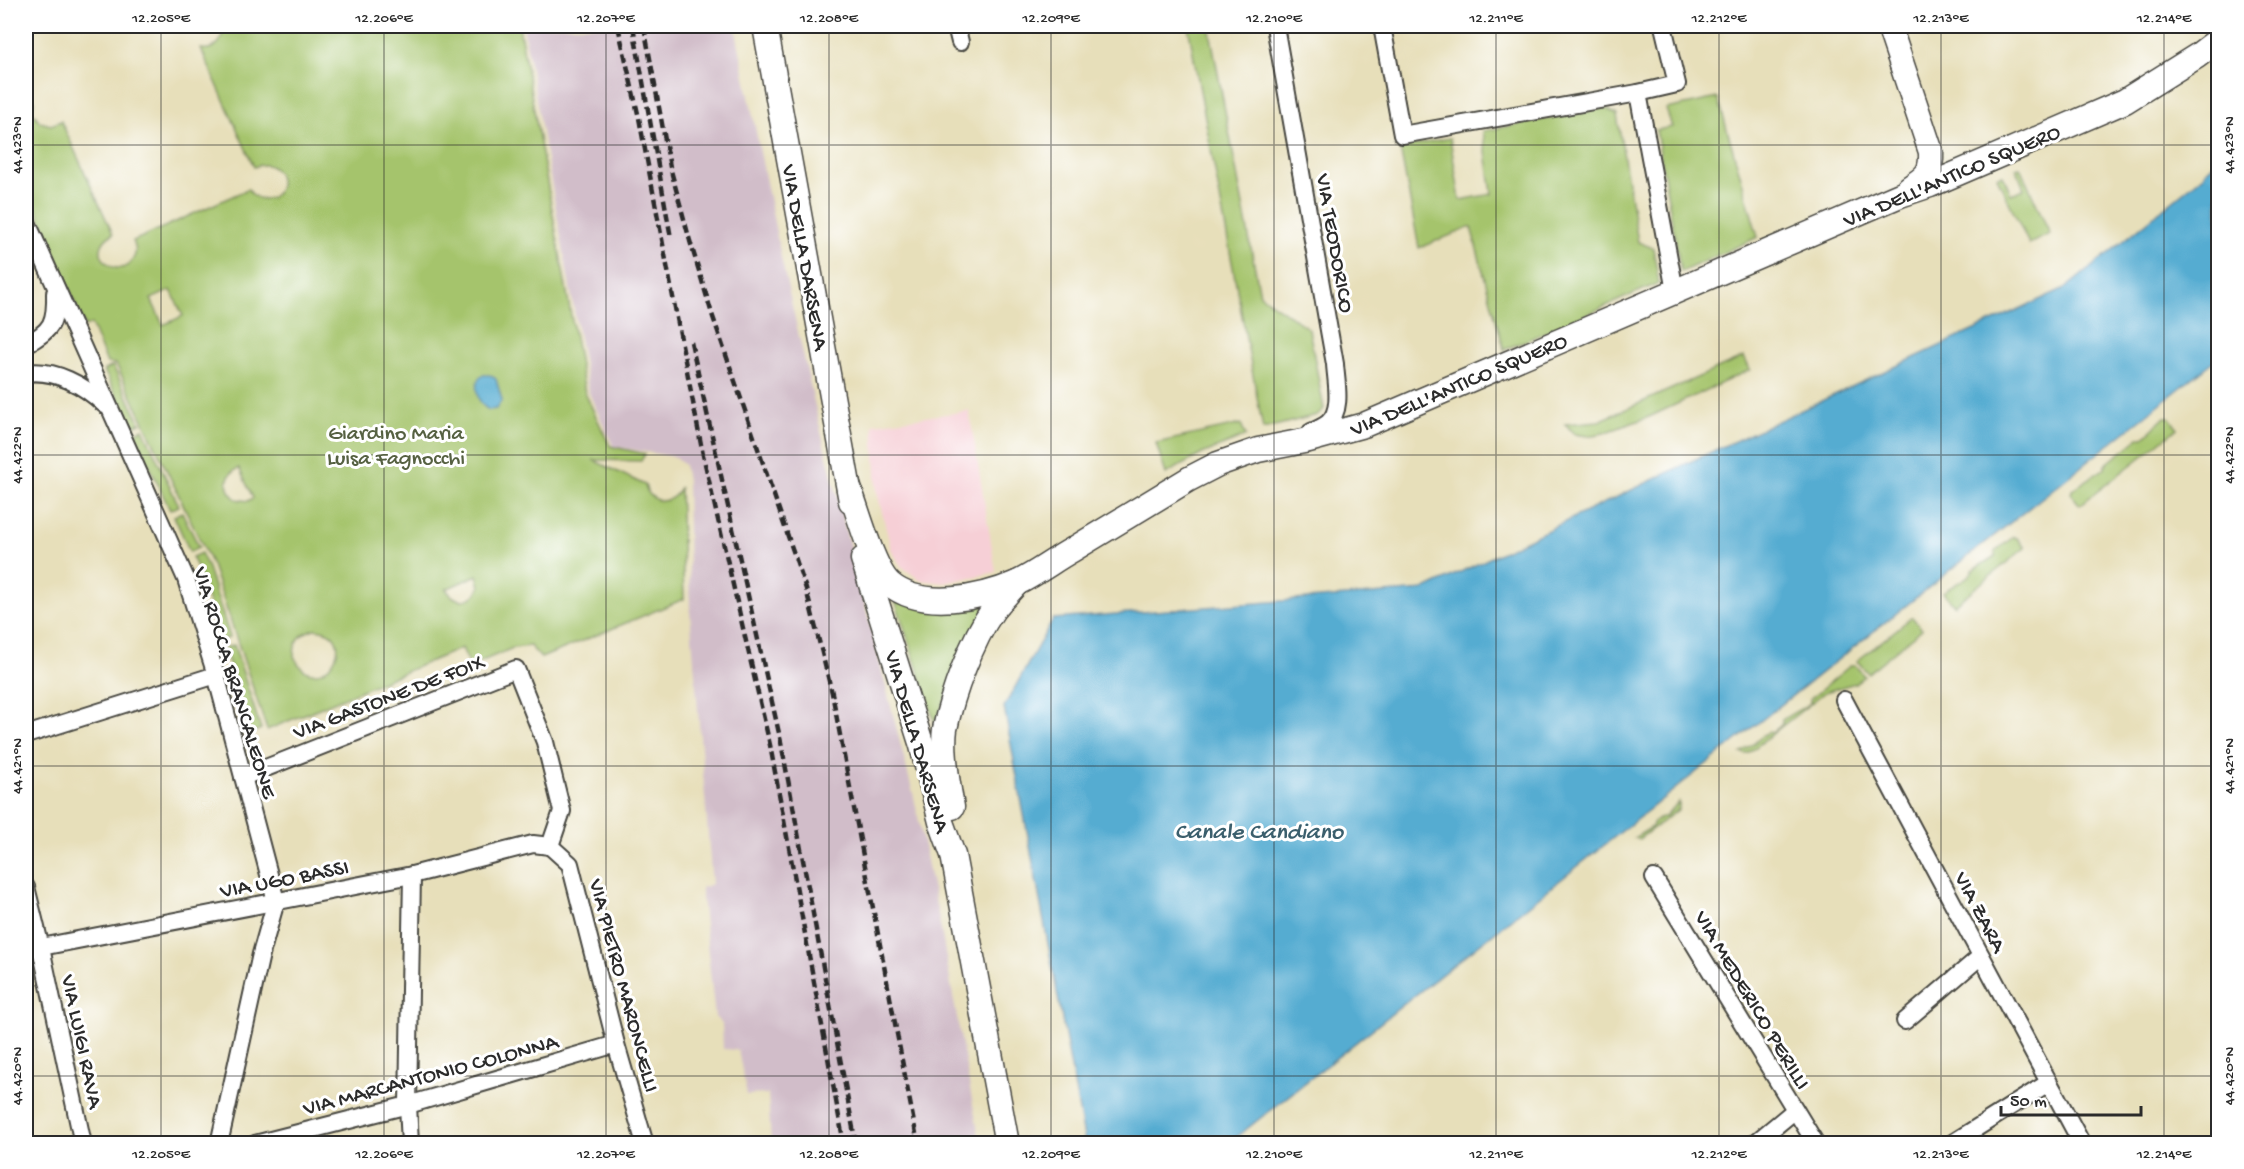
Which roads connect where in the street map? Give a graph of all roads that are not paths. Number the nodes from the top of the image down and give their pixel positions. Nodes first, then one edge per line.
1 (765, 26) edge
2 (1275, 26) edge
3 (1382, 26) edge
4 (1663, 26) edge
5 (1889, 26) edge
6 (2218, 40) edge
7 (1638, 93) junction
8 (1900, 195) junction
9 (26, 220) edge
10 (54, 287) junction
11 (1675, 291) junction
12 (26, 344) edge
13 (26, 373) edge
14 (110, 410) junction
15 (1288, 443) junction
16 (849, 488) junction
17 (1017, 583) junction
18 (216, 675) junction
19 (1844, 700) dead end
20 (26, 735) edge
21 (243, 777) junction
22 (550, 846) junction
23 (953, 855) junction
24 (412, 875) junction
25 (1654, 878) dead end
26 (26, 887) edge
27 (276, 901) junction
28 (33, 949) edge
29 (1981, 956) junction
30 (1905, 1021) dead end
31 (616, 1044) junction
32 (2048, 1083) junction
33 (408, 1106) junction
34 (1795, 1110) junction
35 (83, 1143) edge
36 (219, 1143) edge
37 (255, 1143) edge
38 (410, 1143) edge
39 (645, 1143) edge
40 (1008, 1143) edge
41 (1754, 1143) edge
42 (1816, 1143) edge
43 (1951, 1143) edge
44 (2082, 1143) edge

1 - 16 street, VIA DELLA DARSENA
2 - 15 street, VIA TEODORICO
3 - 7 street
4 - 7 street
5 - 8 street
6 - 8 street, VIA DELL'ANTICO SQUERO
7 - 11 street
8 - 11 street, VIA DELL'ANTICO SQUERO
9 - 10 street, VIA ROCCA BRANCALEONE
10 - 12 street
10 - 14 street, VIA ROCCA BRANCALEONE
11 - 15 street, VIA DELL'ANTICO SQUERO
13 - 14 street
14 - 18 street, VIA ROCCA BRANCALEONE
15 - 17 street, VIA DELL'ANTICO SQUERO
16 - 17 street, VIA DELLA DARSENA
16 - 23 street, VIA DELLA DARSENA
17 - 23 street, VIA DELLA DARSENA
18 - 20 street
18 - 21 street, VIA ROCCA BRANCALEONE
19 - 29 street, VIA ZARA
21 - 22 street, VIA GASTONE DE FOIX
21 - 27 street, VIA ROCCA BRANCALEONE
22 - 24 street, VIA UGO BASSI
22 - 31 street, VIA PIETRO MARONCELLI
23 - 40 street, VIA DELLA DARSENA
24 - 27 street, VIA UGO BASSI
24 - 33 street
25 - 34 street, VIA MEDERICO PERILLI
26 - 28 street, VIA LUIGI RAVA
27 - 28 street, VIA UGO BASSI
27 - 36 street
28 - 35 street, VIA LUIGI RAVA
29 - 30 street
29 - 32 street, VIA ZARA
31 - 33 street, VIA MARCANTONIO COLONNA
31 - 39 street, VIA PIETRO MARONCELLI
32 - 43 street
32 - 44 street, VIA ZARA
33 - 37 street, VIA MARCANTONIO COLONNA
33 - 38 street
34 - 41 street
34 - 42 street, VIA MEDERICO PERILLI

